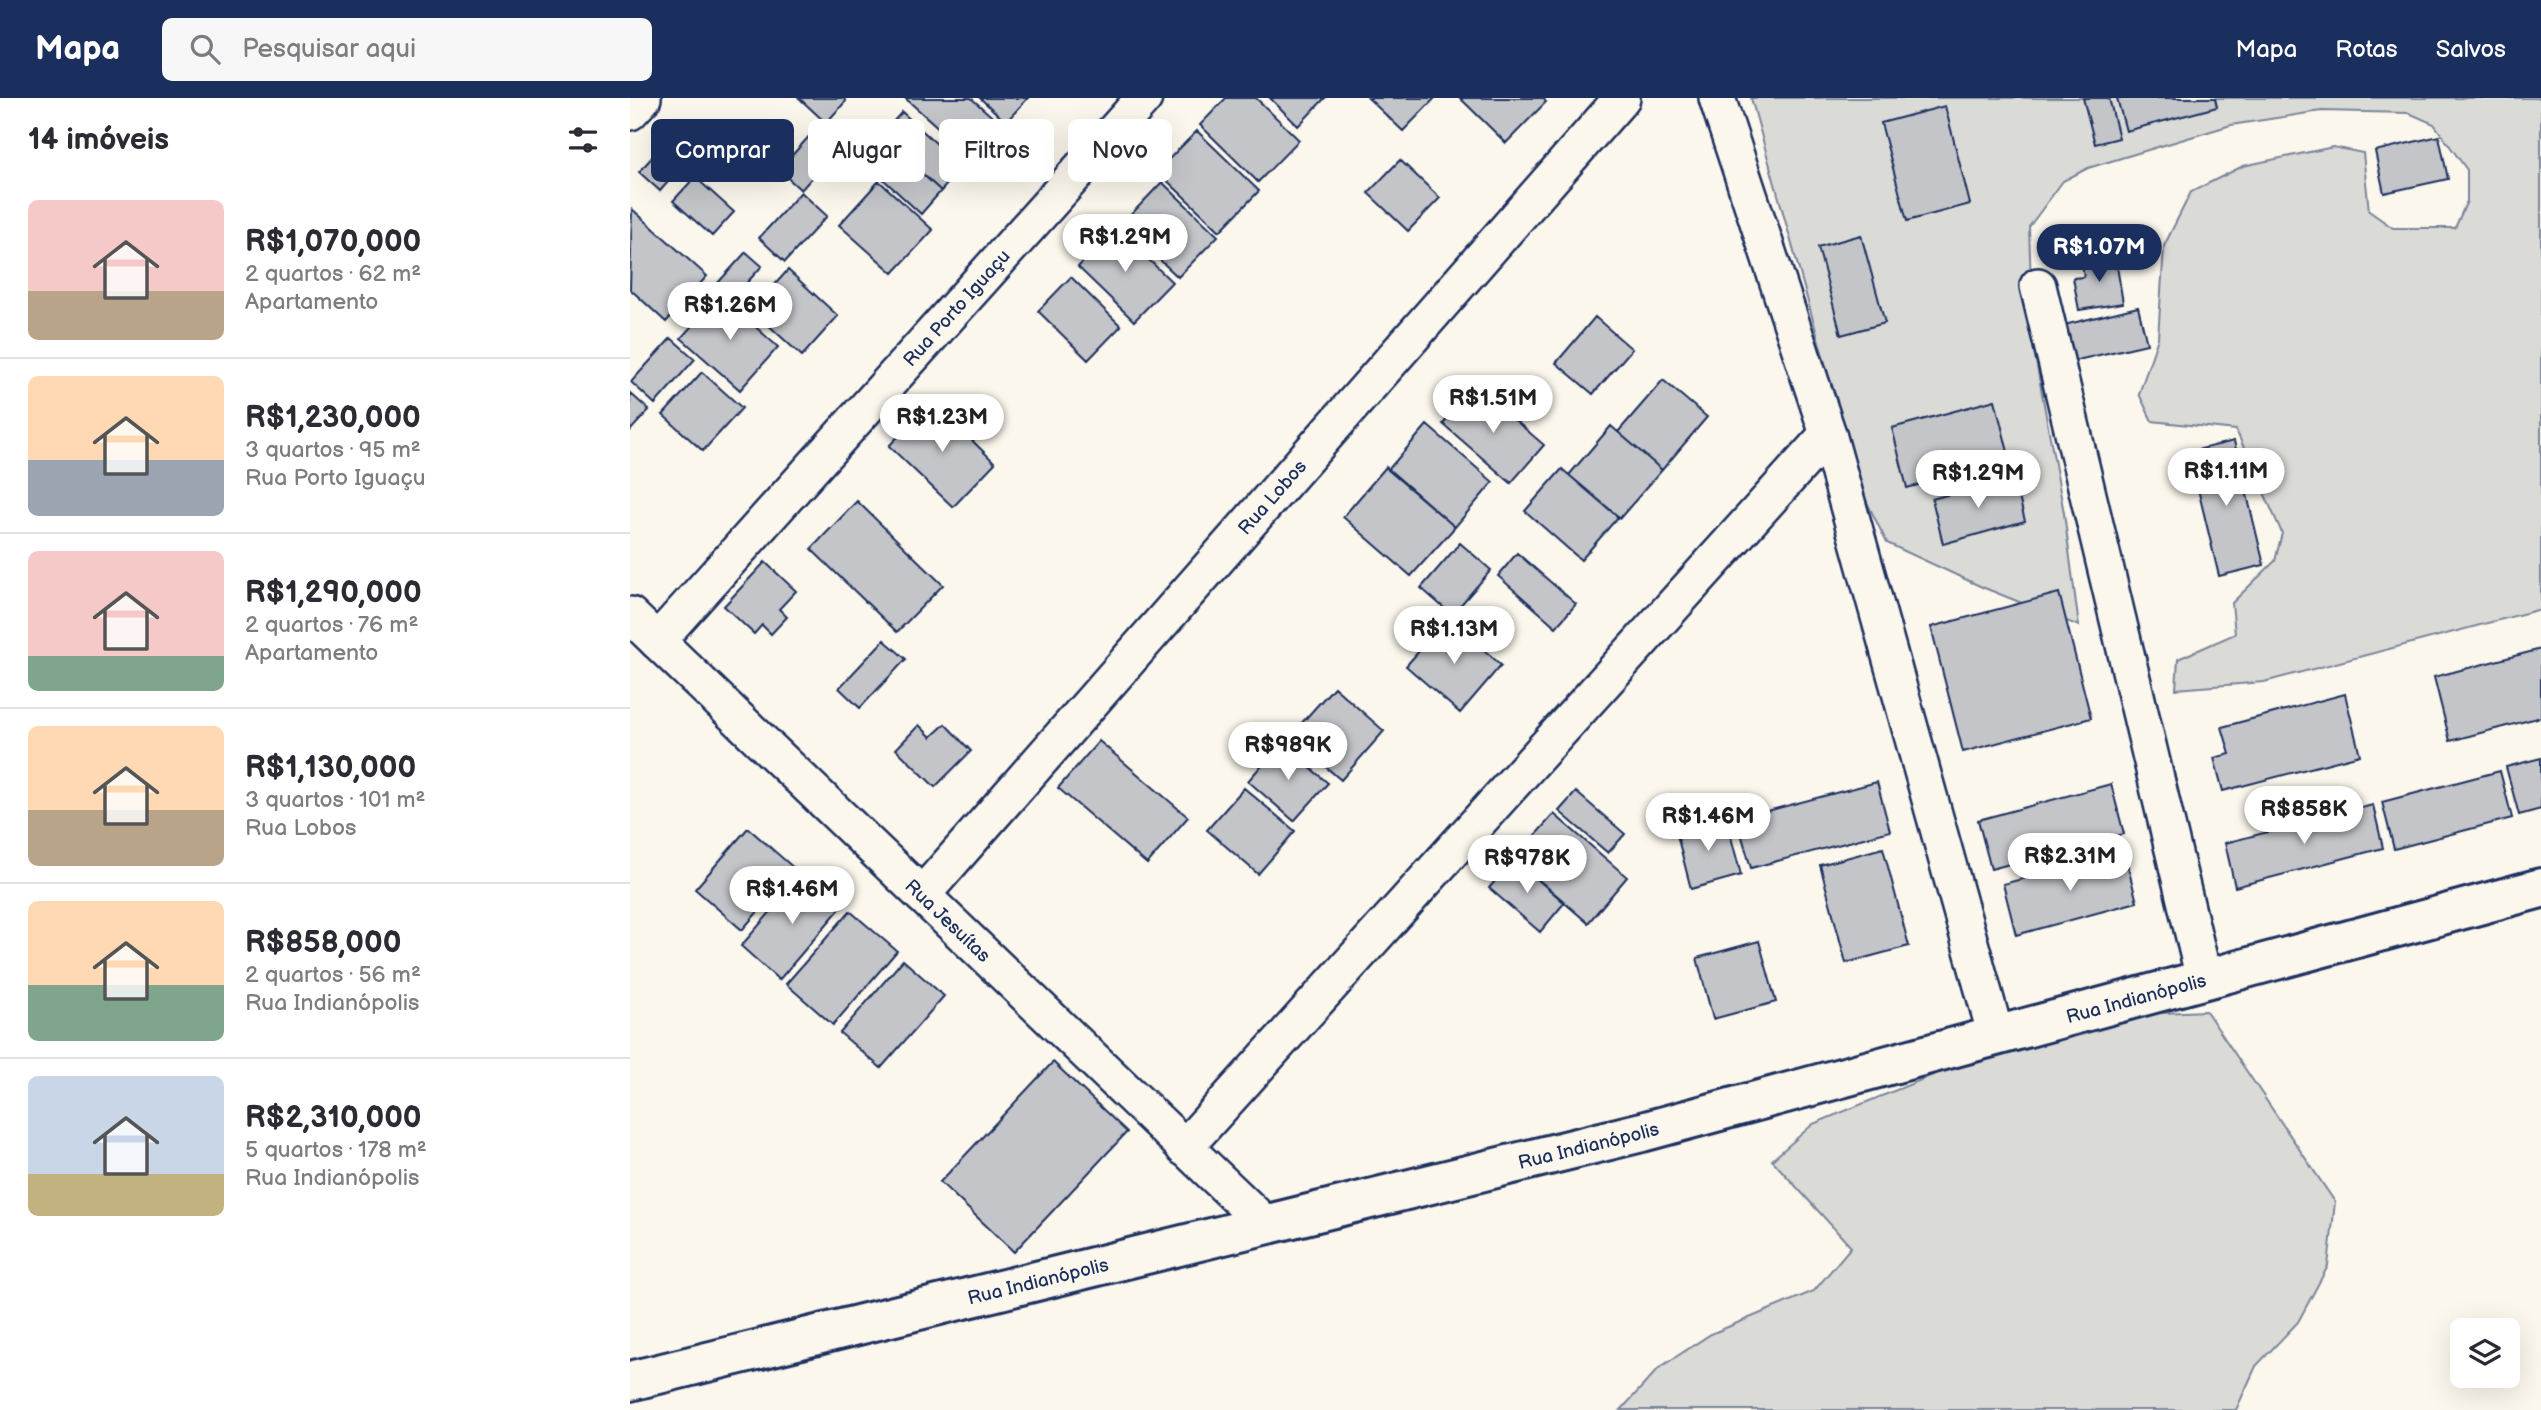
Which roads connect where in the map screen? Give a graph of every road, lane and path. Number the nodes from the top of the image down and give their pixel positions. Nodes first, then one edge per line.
1 (643, 98) edge
2 (1144, 98) edge
3 (1622, 98) edge
4 (1717, 98) edge
5 (630, 112) edge
6 (2038, 286) dead end
7 (1828, 434) junction
8 (630, 615) edge
9 (657, 641) junction
10 (2541, 888) edge
11 (922, 895) junction
12 (2204, 979) junction
13 (1996, 1036) junction
14 (1184, 1148) junction
15 (1266, 1225) junction
16 (630, 1381) edge

1 - 5 street
2 - 9 street, Rua Porto Iguaçu
3 - 11 street, Rua Lobos
4 - 7 street
6 - 12 street
7 - 13 street
7 - 14 street
8 - 9 street, Rua Jesuítas
9 - 11 street, Rua Jesuítas
10 - 12 street, Rua Indianópolis
11 - 14 street, Rua Jesuítas
12 - 13 street, Rua Indianópolis
13 - 15 street, Rua Indianópolis
14 - 15 street, Rua Jesuítas
15 - 16 street, Rua Indianópolis

